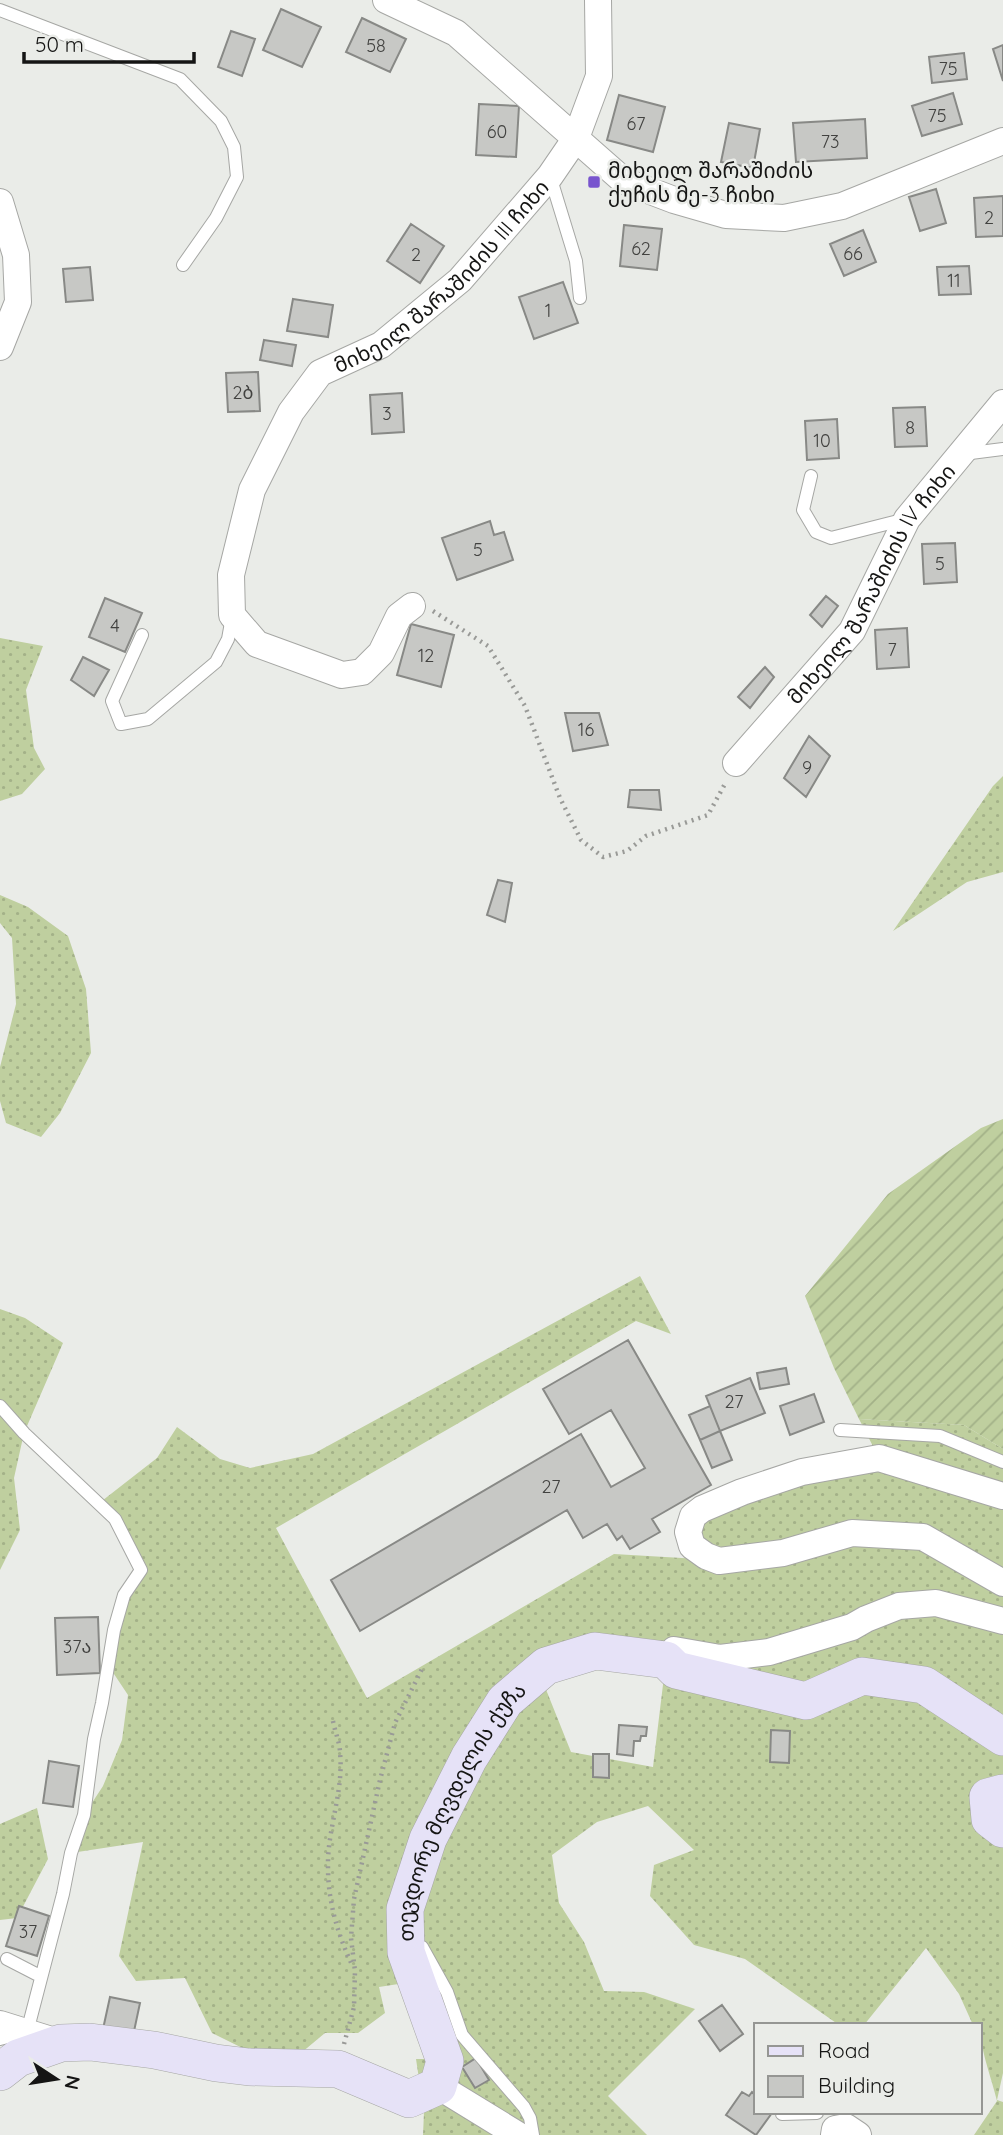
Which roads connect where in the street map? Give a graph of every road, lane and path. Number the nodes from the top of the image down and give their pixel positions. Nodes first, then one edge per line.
1 (386, 0) edge
2 (598, 0) edge
3 (0, 10) edge
4 (576, 138) junction
5 (1003, 141) edge
6 (550, 176) junction
7 (0, 202) edge
8 (183, 265) dead end
9 (580, 298) dead end
10 (2, 337) edge
11 (1003, 403) edge
12 (1003, 449) edge
13 (960, 455) junction
14 (811, 476) dead end
15 (906, 519) junction
16 (412, 606) joint
17 (232, 615) junction
18 (142, 635) dead end
19 (736, 763) joint
20 (0, 1406) edge
21 (840, 1430) dead end
22 (1003, 1462) edge
23 (1003, 1496) edge
24 (1003, 1583) edge
25 (1003, 1621) edge
26 (666, 1660) junction
27 (422, 1670) dead end
28 (333, 1721) dead end
29 (1003, 1737) edge
30 (1003, 1793) edge
31 (1003, 1829) edge
32 (422, 1947) dead end
33 (7, 1959) dead end
34 (355, 1971) junction
35 (40, 1976) junction
36 (0, 2024) edge
37 (27, 2032) junction
38 (0, 2039) edge
39 (61, 2043) junction
40 (338, 2068) junction
41 (0, 2072) edge
42 (438, 2086) junction
43 (782, 2114) dead end
44 (832, 2125) edge
45 (518, 2135) edge
46 (533, 2135) edge

1 - 4 street
2 - 4 street, მიხეილ შარაშიძის III ჩიხი
3 - 8 lane
4 - 5 street
4 - 6 street, მიხეილ შარაშიძის III ჩიხი
6 - 9 lane
6 - 17 street, მიხეილ შარაშიძის III ჩიხი
7 - 10 street
11 - 13 street, მიხეილ შარაშიძის IV ჩიხი
12 - 13 lane
13 - 15 street, მიხეილ შარაშიძის IV ჩიხი
14 - 15 lane
15 - 19 street, მიხეილ შარაშიძის IV ჩიხი
16 - 17 street
16 - 19 path
17 - 18 lane
20 - 35 lane
21 - 22 lane
23 - 24 street
25 - 26 street, თევდორე მღვდელის ქუჩა
26 - 29 street, თევდორე მღვდელის ქუჩა
26 - 42 street, თევდორე მღვდელის ქუჩა
27 - 34 path
28 - 34 path
30 - 31 street
32 - 46 lane
33 - 35 lane
34 - 40 path
35 - 37 lane
36 - 37 street
37 - 38 lane
37 - 39 street
39 - 40 street
39 - 41 street
40 - 42 street
42 - 45 street
43 - 44 lane

